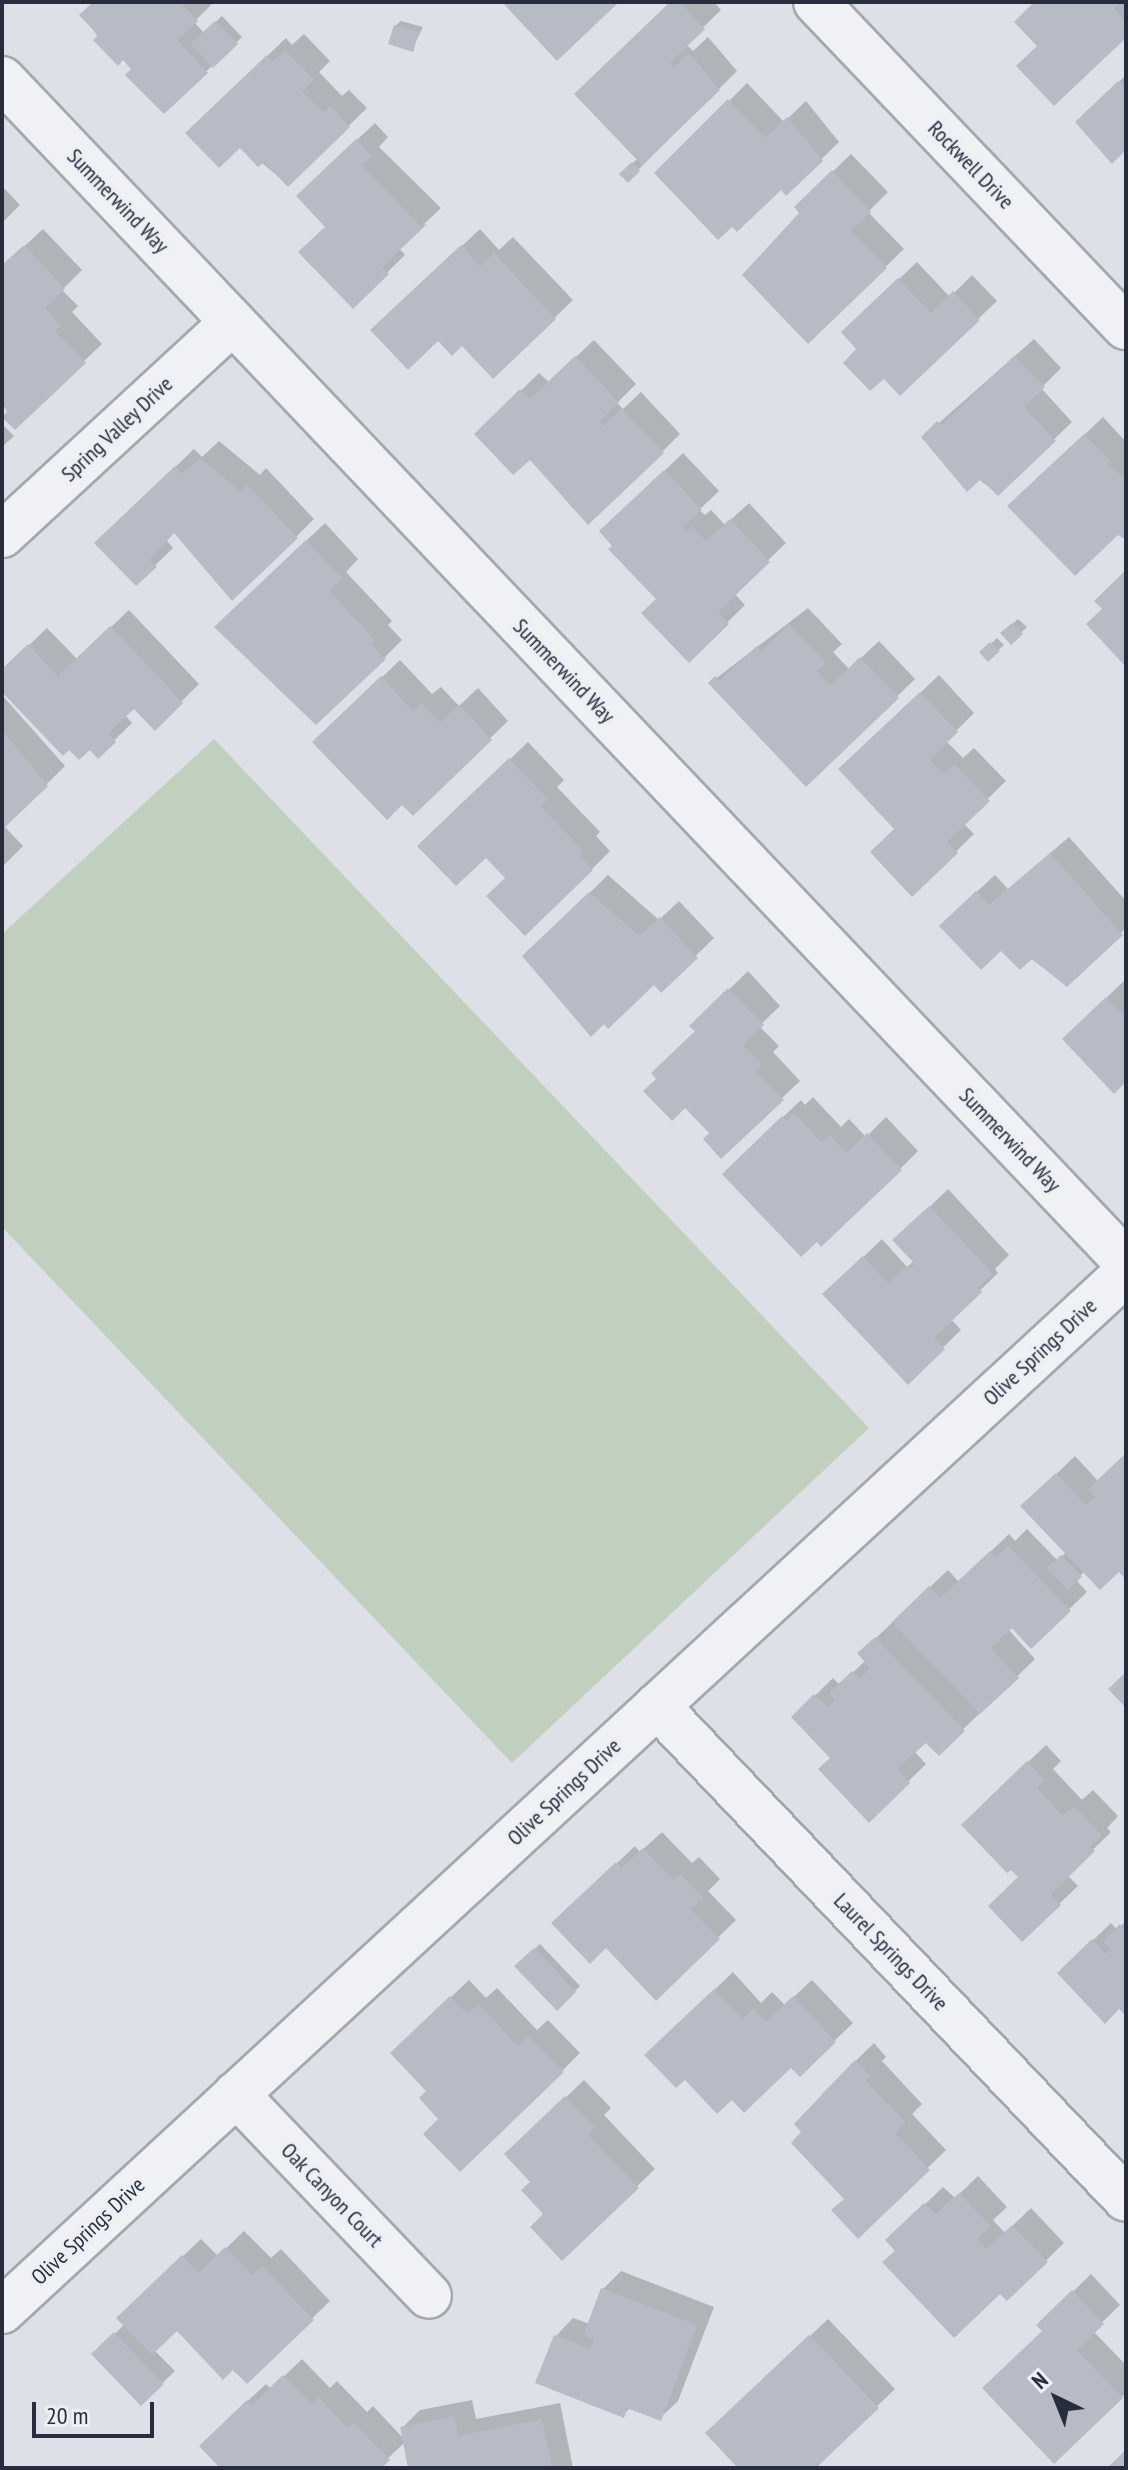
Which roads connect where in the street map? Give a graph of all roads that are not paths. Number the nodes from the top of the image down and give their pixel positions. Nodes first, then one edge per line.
1 (816, 2) edge
2 (2, 79) edge
3 (1124, 321) edge
4 (233, 322) junction
5 (2, 535) edge
6 (1126, 1262) edge
7 (1126, 1273) edge
8 (657, 1706) junction
9 (236, 2094) junction
10 (1126, 2199) edge
11 (429, 2296) dead end
12 (2, 2311) edge

1 - 3 street, Rockwell Drive
2 - 4 street, Summerwind Way
4 - 5 street, Spring Valley Drive
4 - 6 street, Summerwind Way
7 - 8 street, Olive Springs Drive
8 - 9 street, Olive Springs Drive
8 - 10 street, Laurel Springs Drive
9 - 11 street, Oak Canyon Court
9 - 12 street, Olive Springs Drive

